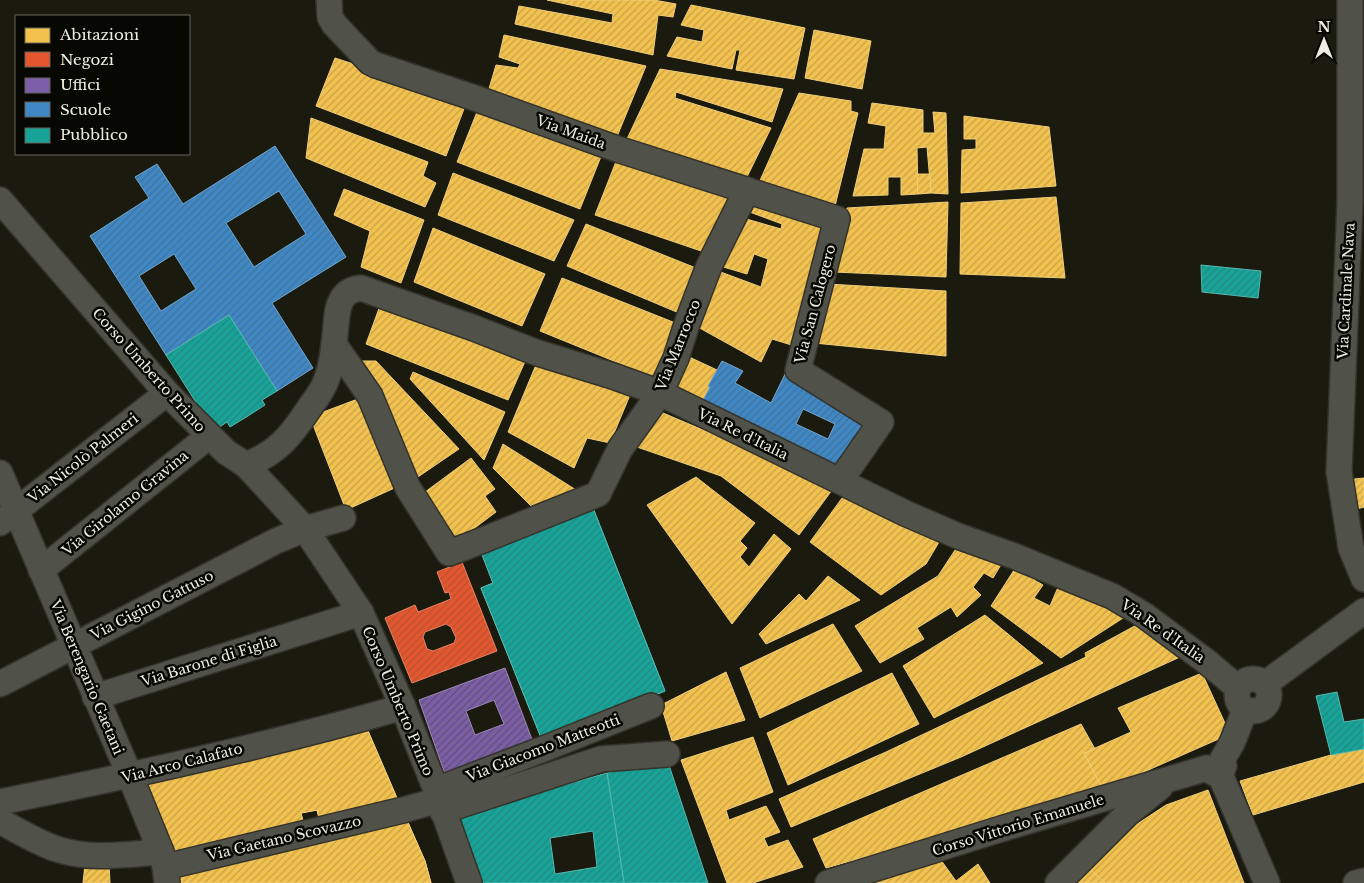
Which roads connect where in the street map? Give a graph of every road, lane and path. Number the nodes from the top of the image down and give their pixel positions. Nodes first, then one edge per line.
1 (1350, 0) edge
2 (329, 5) edge
3 (747, 190) junction
4 (0, 200) edge
5 (838, 219) joint
6 (9, 228) edge
7 (334, 344) junction
8 (660, 393) junction
9 (167, 394) junction
10 (209, 436) junction
11 (246, 464) junction
12 (0, 473) edge
13 (840, 481) junction
14 (8, 517) edge
15 (344, 518) dead end
16 (305, 529) junction
17 (1358, 541) edge
18 (41, 570) junction
19 (1364, 579) edge
20 (1364, 611) edge
21 (361, 613) junction
22 (74, 646) junction
23 (0, 684) edge
24 (95, 697) junction
25 (1242, 699) junction
26 (651, 706) dead end
27 (403, 707) junction
28 (533, 754) junction
29 (667, 754) dead end
30 (1216, 767) junction
31 (130, 776) junction
32 (541, 778) junction
33 (1170, 779) junction
34 (439, 800) junction
35 (0, 802) edge
36 (0, 821) edge
37 (164, 867) edge
38 (1364, 881) edge
39 (469, 883) edge
40 (828, 883) edge
41 (1058, 883) edge
42 (1267, 883) edge
43 (1356, 883) edge

1 - 17 street, Via Cardinale Nava
2 - 3 street, Via Maida
3 - 5 street, Via Maida
3 - 8 street, Via Marrocco
4 - 6 street, Corso Umberto Primo
5 - 13 street, Via San Calogero
6 - 9 street, Corso Umberto Primo
7 - 8 street, Via Re d'Italia
7 - 8 street, Via Marrocco
7 - 11 street, Via Re d'Italia
8 - 13 street, Via Re d'Italia
9 - 10 street, Corso Umberto Primo
9 - 14 street, Via Nicolò Palmeri
10 - 11 street, Corso Umberto Primo
10 - 18 street, Via Girolamo Gravina
11 - 16 street, Corso Umberto Primo
12 - 14 street, Via Berengario Gaetani
13 - 25 street, Via Re d'Italia
14 - 18 street, Via Berengario Gaetani
15 - 16 street, Via Gigino Gattuso
16 - 21 street, Corso Umberto Primo
16 - 22 street, Via Gigino Gattuso
17 - 19 street, Via Cardinale Nava
18 - 22 street, Via Berengario Gaetani
20 - 25 street
21 - 24 street, Via Barone di Figlia
21 - 27 street, Corso Umberto Primo
22 - 23 street, Via Gigino Gattuso
22 - 24 street, Via Berengario Gaetani
24 - 31 street, Via Berengario Gaetani
25 - 30 street
26 - 28 street, Via Giacomo Matteotti
27 - 31 street, Via Arco Calafato
27 - 34 street, Corso Umberto Primo
28 - 32 street
28 - 34 street, Via Giacomo Matteotti
29 - 32 street, Via Giacomo Matteotti
30 - 33 street, Corso Vittorio Emanuele
30 - 42 street
31 - 35 street, Via Arco Calafato
31 - 37 street, Via Berengario Gaetani
32 - 34 street, Via Giacomo Matteotti
33 - 40 street, Corso Vittorio Emanuele
33 - 41 street
34 - 37 street, Via Gaetano Scovazzo
34 - 39 street, Corso Umberto Primo
36 - 37 street, Via Gaetano Scovazzo
38 - 43 street

